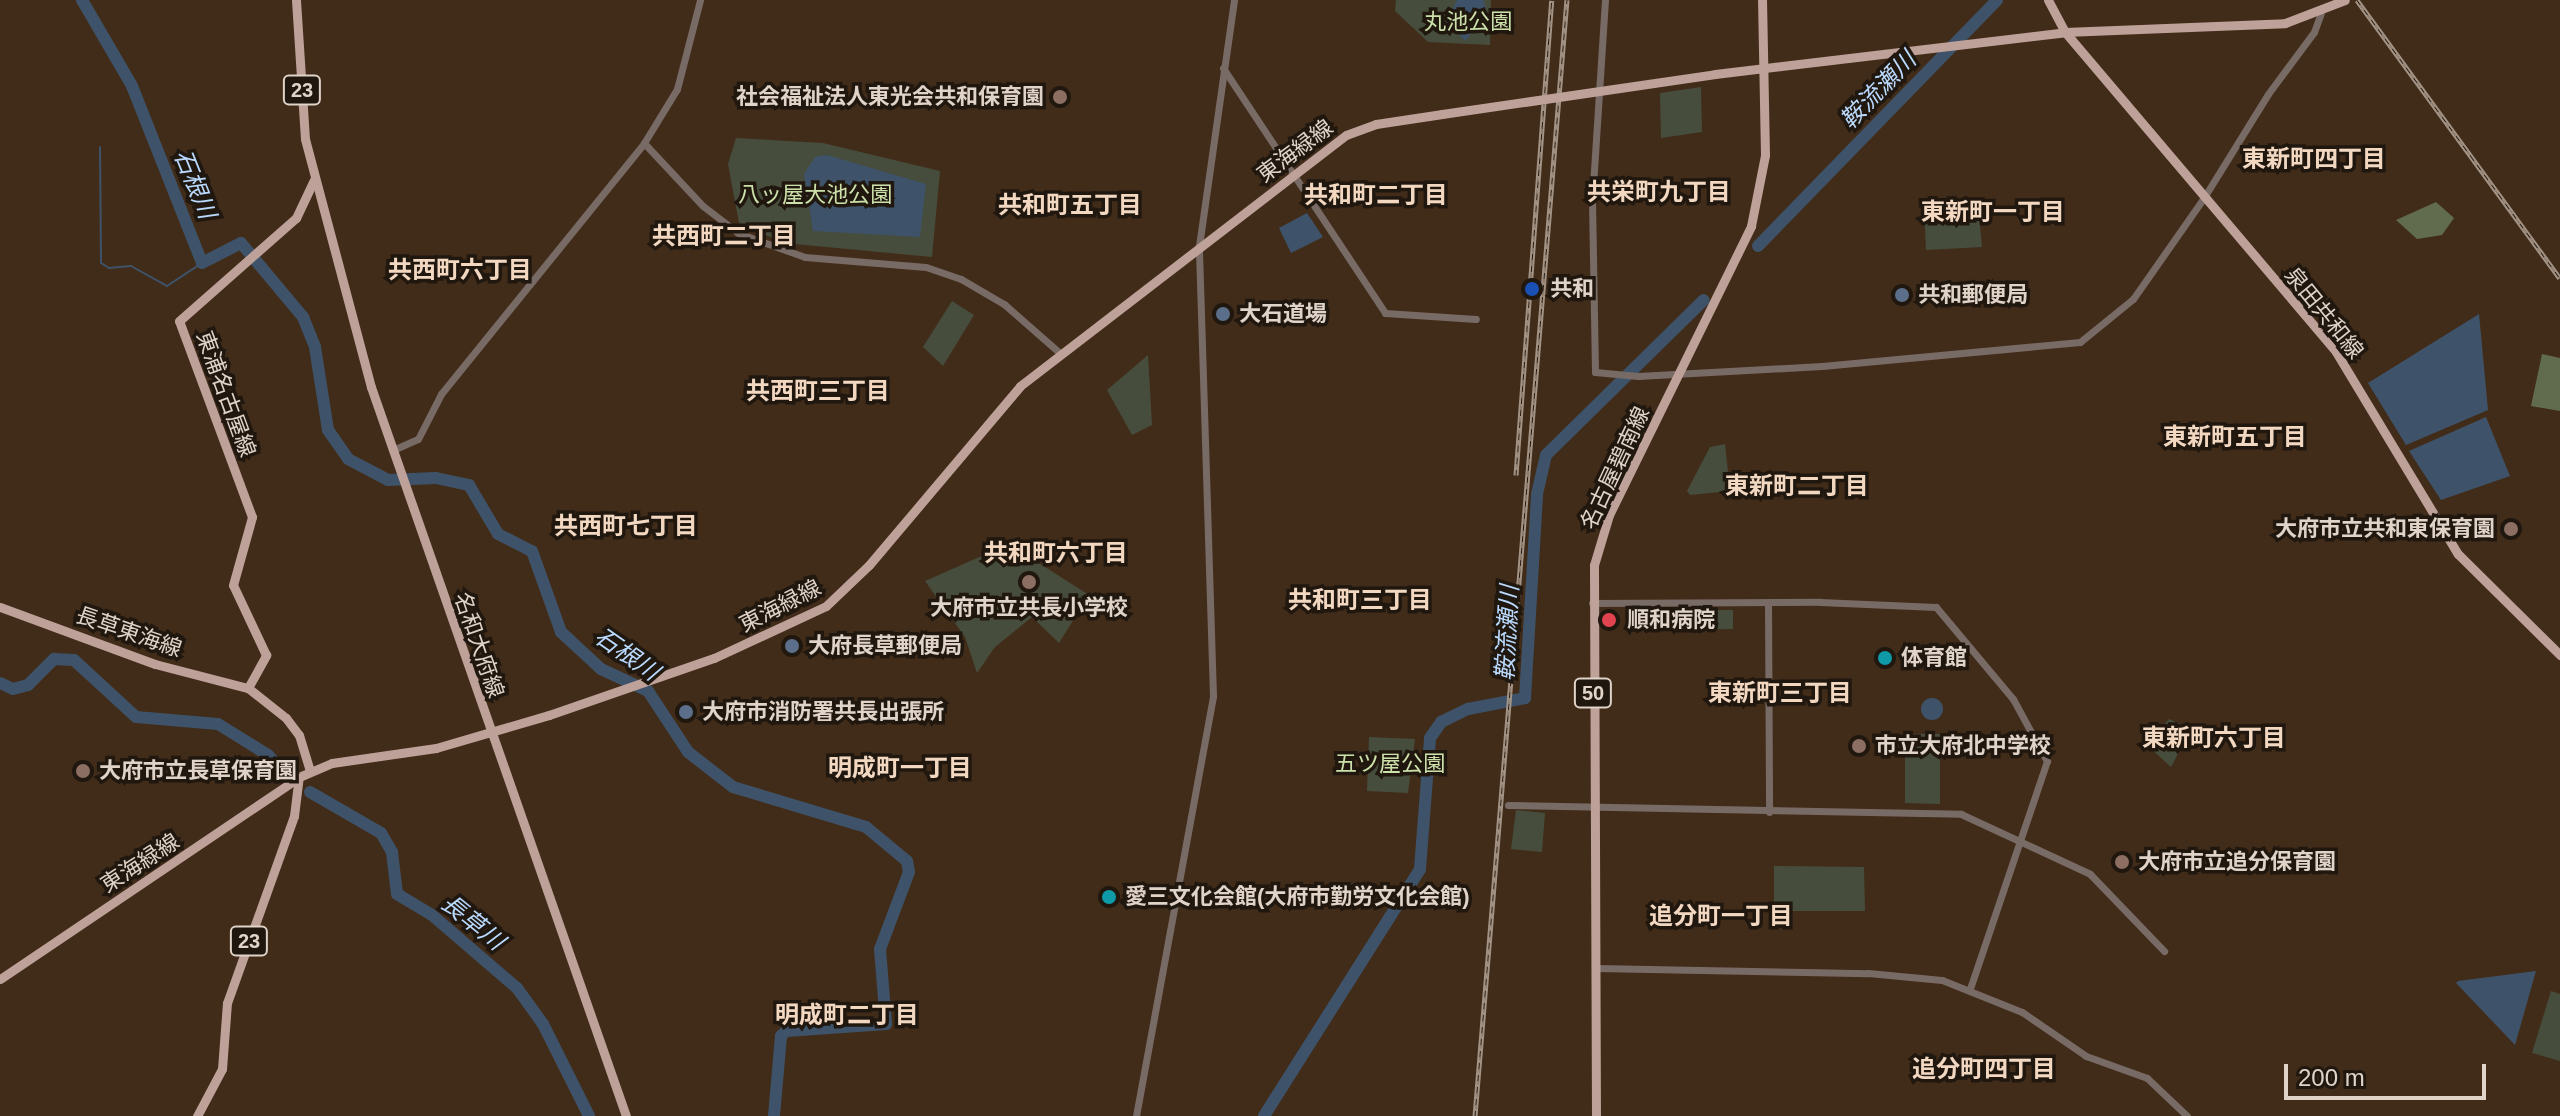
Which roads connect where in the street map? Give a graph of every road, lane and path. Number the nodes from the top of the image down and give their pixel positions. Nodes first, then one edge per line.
1 (296, 0) edge
2 (700, 0) edge
3 (1234, 0) edge
4 (1605, 0) edge
5 (1762, 0) edge
6 (2048, 0) edge
7 (2345, 0) edge
8 (2321, 13) junction
9 (2065, 32) junction
10 (1765, 67) junction
11 (1223, 68) junction
12 (644, 143) junction
13 (1295, 174) junction
14 (314, 180) junction
15 (2203, 199) junction
16 (1199, 246) junction
17 (1476, 319) dead end
18 (1061, 354) junction
19 (1679, 376) junction
20 (393, 450) junction
21 (1768, 602) junction
22 (1592, 603) junction
23 (0, 607) edge
24 (2560, 655) edge
25 (248, 688) junction
26 (490, 733) junction
27 (310, 770) junction
28 (299, 777) junction
29 (1508, 805) dead end
30 (1595, 807) junction
31 (1769, 812) junction
32 (2020, 842) junction
33 (2164, 951) dead end
34 (1596, 968) junction
35 (0, 979) edge
36 (1970, 989) junction
37 (197, 1116) edge
38 (626, 1116) edge
39 (1136, 1116) edge
40 (1596, 1116) edge
41 (2187, 1116) edge

1 - 14 main road, 23
2 - 12 street
3 - 11 street
4 - 19 street
5 - 10 main road, 名古屋碧南線 / 50
6 - 9 main road, 泉田共和線
7 - 8 main road, 東海緑線
8 - 9 main road, 東海緑線
8 - 15 street
9 - 10 main road, 東海緑線
9 - 15 main road, 泉田共和線
10 - 13 main road, 東海緑線, bridge
10 - 19 main road, 名古屋碧南線 / 50
11 - 13 street
11 - 16 street
12 - 18 street
12 - 20 street
13 - 16 main road, 東海緑線
13 - 17 street
14 - 20 main road, 名和大府線
14 - 25 main road, 東浦名古屋線
15 - 19 street
15 - 24 main road, 泉田共和線
16 - 18 main road, 東海緑線
16 - 39 street
18 - 26 main road, 東海緑線
19 - 22 main road, 名古屋碧南線 / 50
20 - 26 main road, 名和大府線
21 - 22 street
21 - 31 street
21 - 32 street
22 - 30 main road, 名古屋碧南線 / 50
23 - 25 main road, 長草東海線
25 - 27 main road
26 - 27 main road
26 - 38 main road, 名和大府線
27 - 28 main road
28 - 35 main road, 東海緑線
28 - 37 main road, 23
29 - 30 street
30 - 31 street
30 - 34 main road, 名古屋碧南線 / 50
31 - 32 street
32 - 33 street
32 - 36 street
34 - 36 street
34 - 40 main road, 名古屋碧南線 / 50
36 - 41 street

